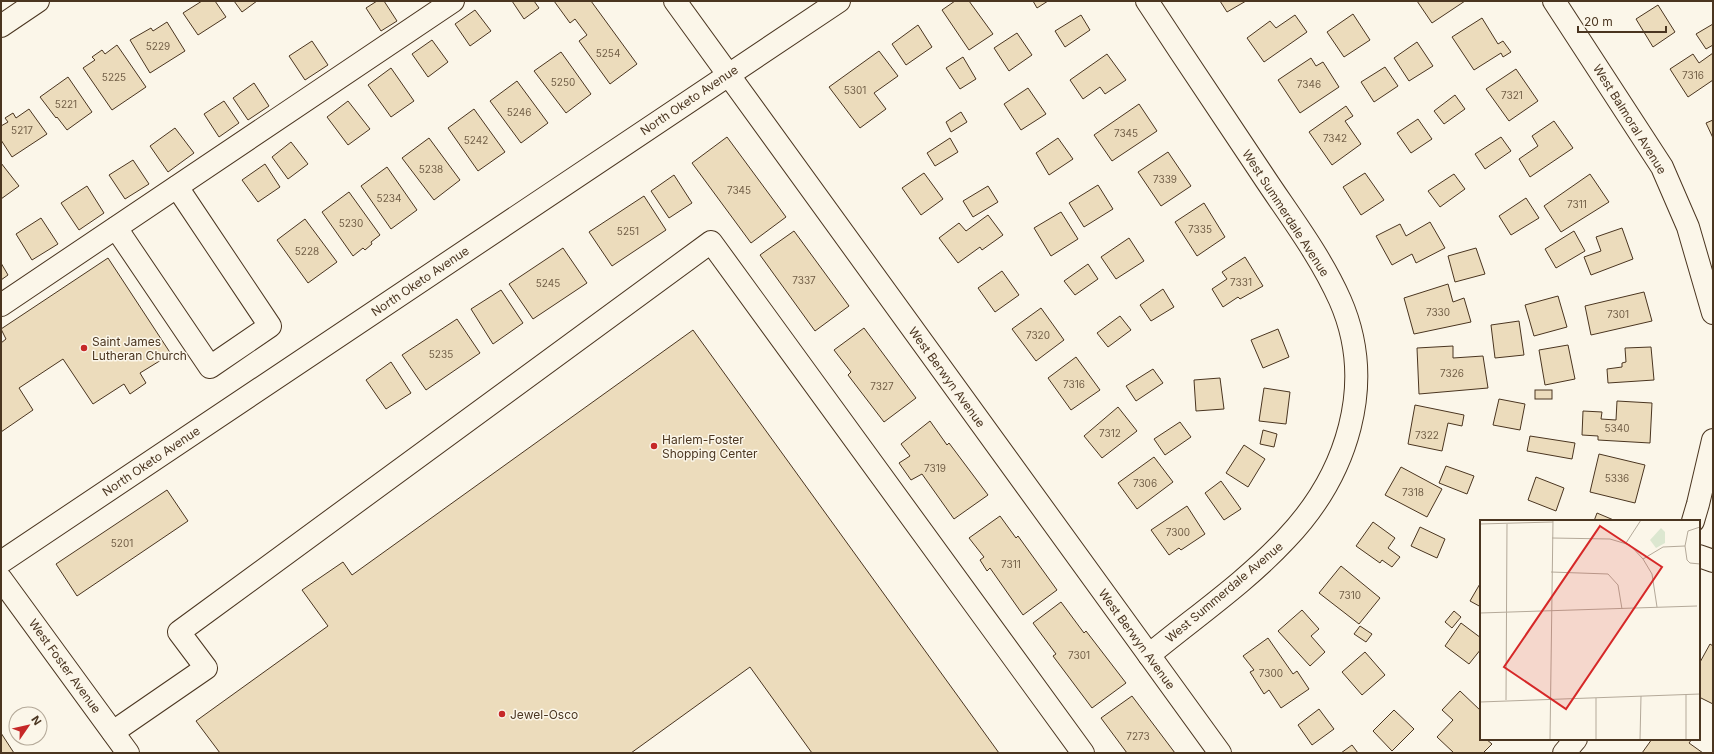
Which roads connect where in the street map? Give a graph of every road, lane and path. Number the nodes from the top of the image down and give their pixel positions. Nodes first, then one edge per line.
1 (38, 1) edge
2 (453, 1) edge
3 (675, 1) edge
4 (839, 1) edge
5 (1147, 1) edge
6 (1554, 1) edge
7 (1, 26) edge
8 (728, 74) junction
9 (177, 187) junction
10 (116, 228) junction
11 (1, 305) edge
12 (1713, 313) edge
13 (1713, 440) edge
14 (1693, 520) edge
15 (1700, 556) edge
16 (1713, 561) edge
17 (1, 562) edge
18 (1, 579) edge
19 (1149, 655) junction
20 (113, 732) junction
21 (1575, 740) edge
22 (128, 753) edge
23 (1083, 753) edge
24 (1220, 753) edge
25 (1564, 753) edge

1 - 7 street
2 - 9 street
3 - 8 street, West Berwyn Avenue
4 - 8 street, North Oketo Avenue
5 - 19 street, West Summerdale Avenue
6 - 12 street, West Balmoral Avenue
8 - 17 street, North Oketo Avenue
8 - 19 street, West Berwyn Avenue
9 - 10 street
9 - 10 street
10 - 11 street
13 - 14 street
15 - 16 street
18 - 20 street, West Foster Avenue
19 - 24 street, West Berwyn Avenue
20 - 22 street, West Foster Avenue
20 - 23 street
21 - 25 street

